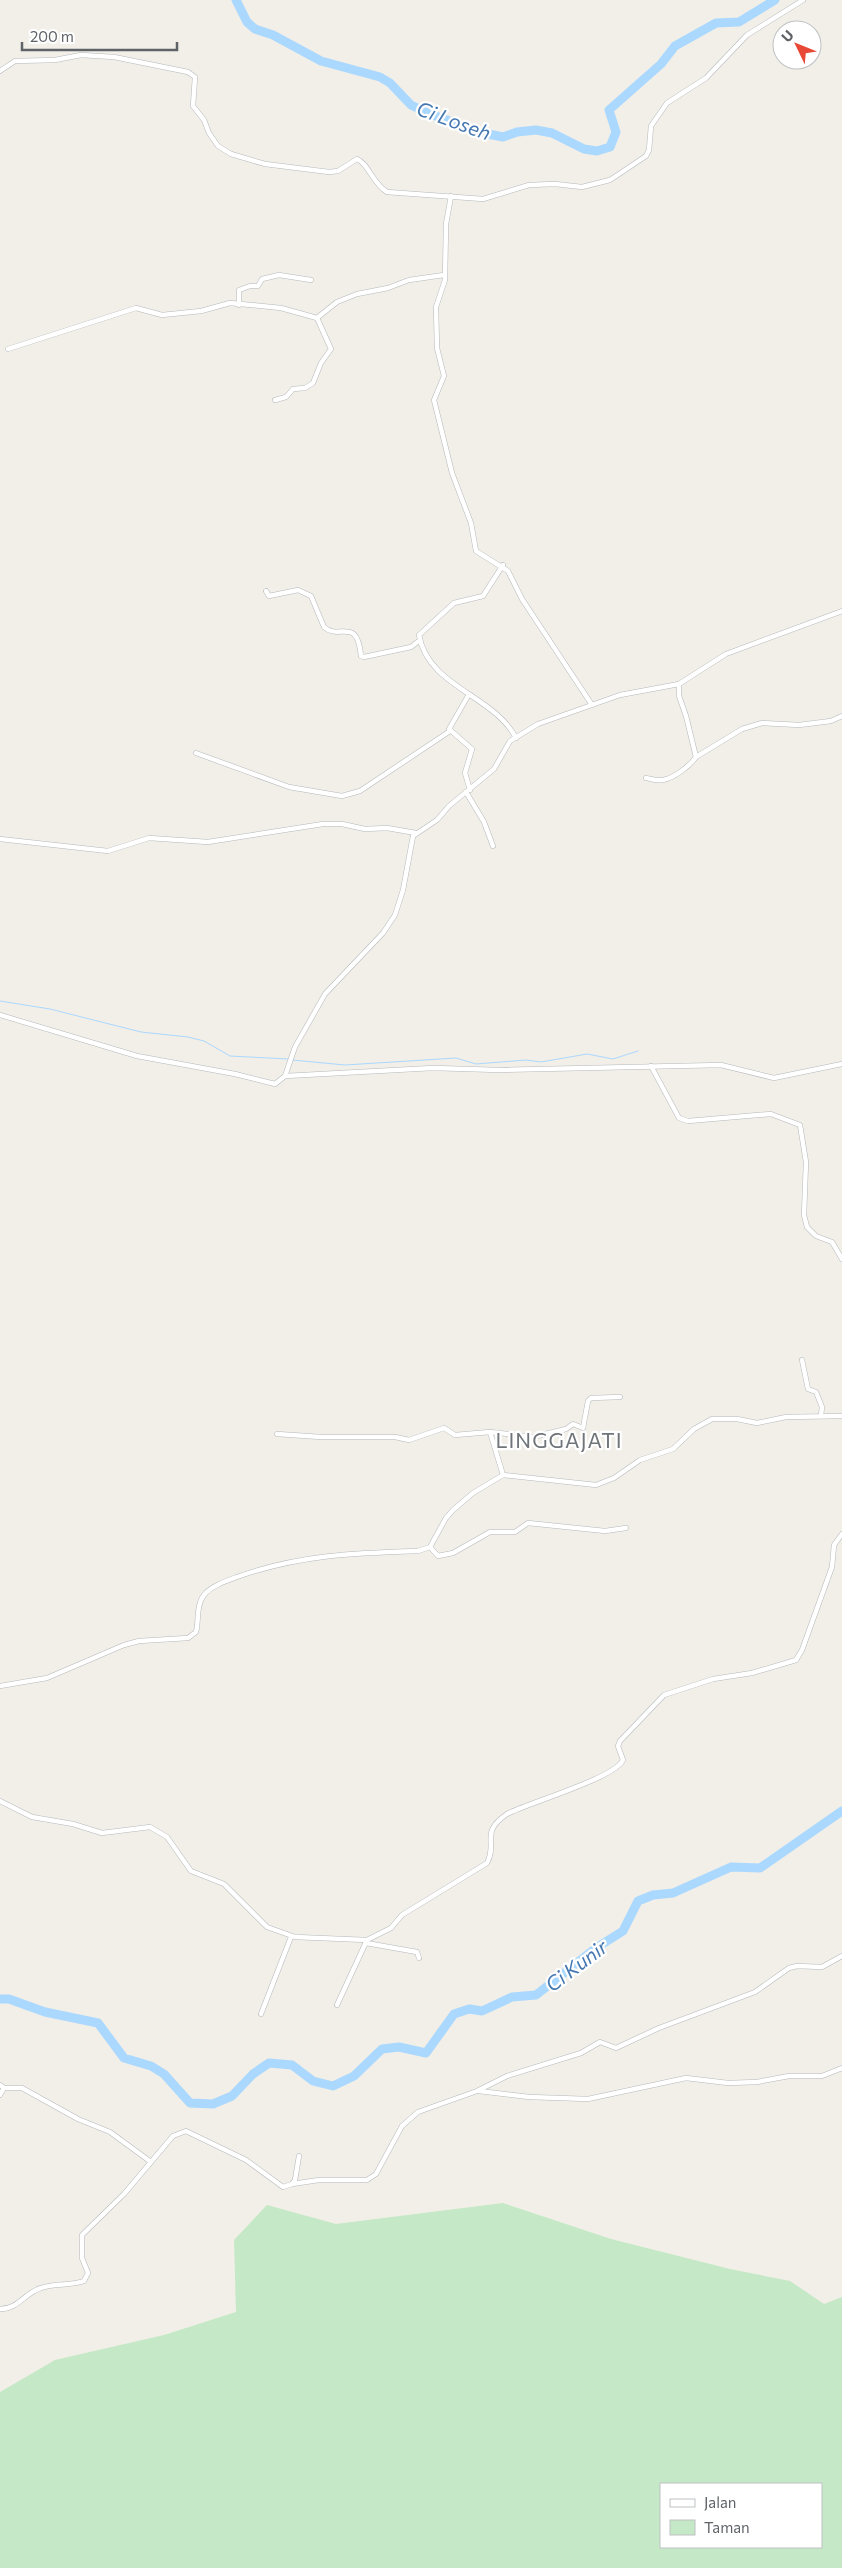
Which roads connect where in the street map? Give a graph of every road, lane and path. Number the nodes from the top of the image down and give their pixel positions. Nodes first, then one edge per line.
1 (802, 0) edge
2 (0, 71) edge
3 (451, 196) junction
4 (444, 275) junction
5 (310, 280) dead end
6 (239, 305) junction
7 (317, 318) junction
8 (8, 349) dead end
9 (275, 400) dead end
10 (503, 566) junction
11 (266, 592) dead end
12 (842, 611) edge
13 (420, 640) junction
14 (679, 684) junction
15 (468, 696) junction
16 (592, 704) junction
17 (842, 716) edge
18 (450, 730) junction
19 (516, 738) junction
20 (196, 753) dead end
21 (696, 757) junction
22 (646, 778) dead end
23 (468, 791) junction
24 (416, 833) junction
25 (0, 839) edge
26 (493, 846) dead end
27 (0, 1016) edge
28 (842, 1064) edge
29 (651, 1066) junction
30 (285, 1076) junction
31 (842, 1259) edge
32 (802, 1360) dead end
33 (620, 1397) dead end
34 (821, 1416) junction
35 (842, 1416) edge
36 (490, 1432) junction
37 (277, 1434) dead end
38 (503, 1475) junction
39 (626, 1528) dead end
40 (842, 1534) edge
41 (430, 1548) junction
42 (0, 1686) edge
43 (0, 1801) edge
44 (291, 1936) junction
45 (367, 1941) junction
46 (842, 1956) edge
47 (419, 1958) dead end
48 (337, 2005) dead end
49 (261, 2014) dead end
50 (842, 2068) edge
51 (2, 2086) edge
52 (477, 2091) junction
53 (0, 2095) edge
54 (299, 2156) dead end
55 (151, 2162) junction
56 (292, 2184) junction
57 (0, 2309) edge

1 - 3 street
2 - 3 street
3 - 4 street
4 - 7 street
4 - 10 street
5 - 6 street
6 - 7 street
6 - 8 street
7 - 9 street
10 - 13 street
10 - 16 street
11 - 13 street
12 - 14 street
13 - 15 street
14 - 16 street
14 - 21 street
15 - 18 street
15 - 19 street
16 - 19 street
17 - 21 street
18 - 20 street
18 - 23 street
19 - 23 street
21 - 22 street
23 - 24 street
23 - 26 street
24 - 25 street
24 - 30 street
27 - 30 street
28 - 29 street
29 - 30 street
29 - 31 street
32 - 34 street
33 - 36 street
34 - 35 street
34 - 38 street
36 - 37 street
36 - 38 street
38 - 41 street
39 - 41 street
40 - 45 street
41 - 42 street
43 - 44 street
44 - 45 street
44 - 49 street
45 - 47 street
45 - 48 street
46 - 52 street
50 - 52 street
51 - 53 street
51 - 55 street
52 - 56 street
54 - 56 street
55 - 56 street
55 - 57 street

